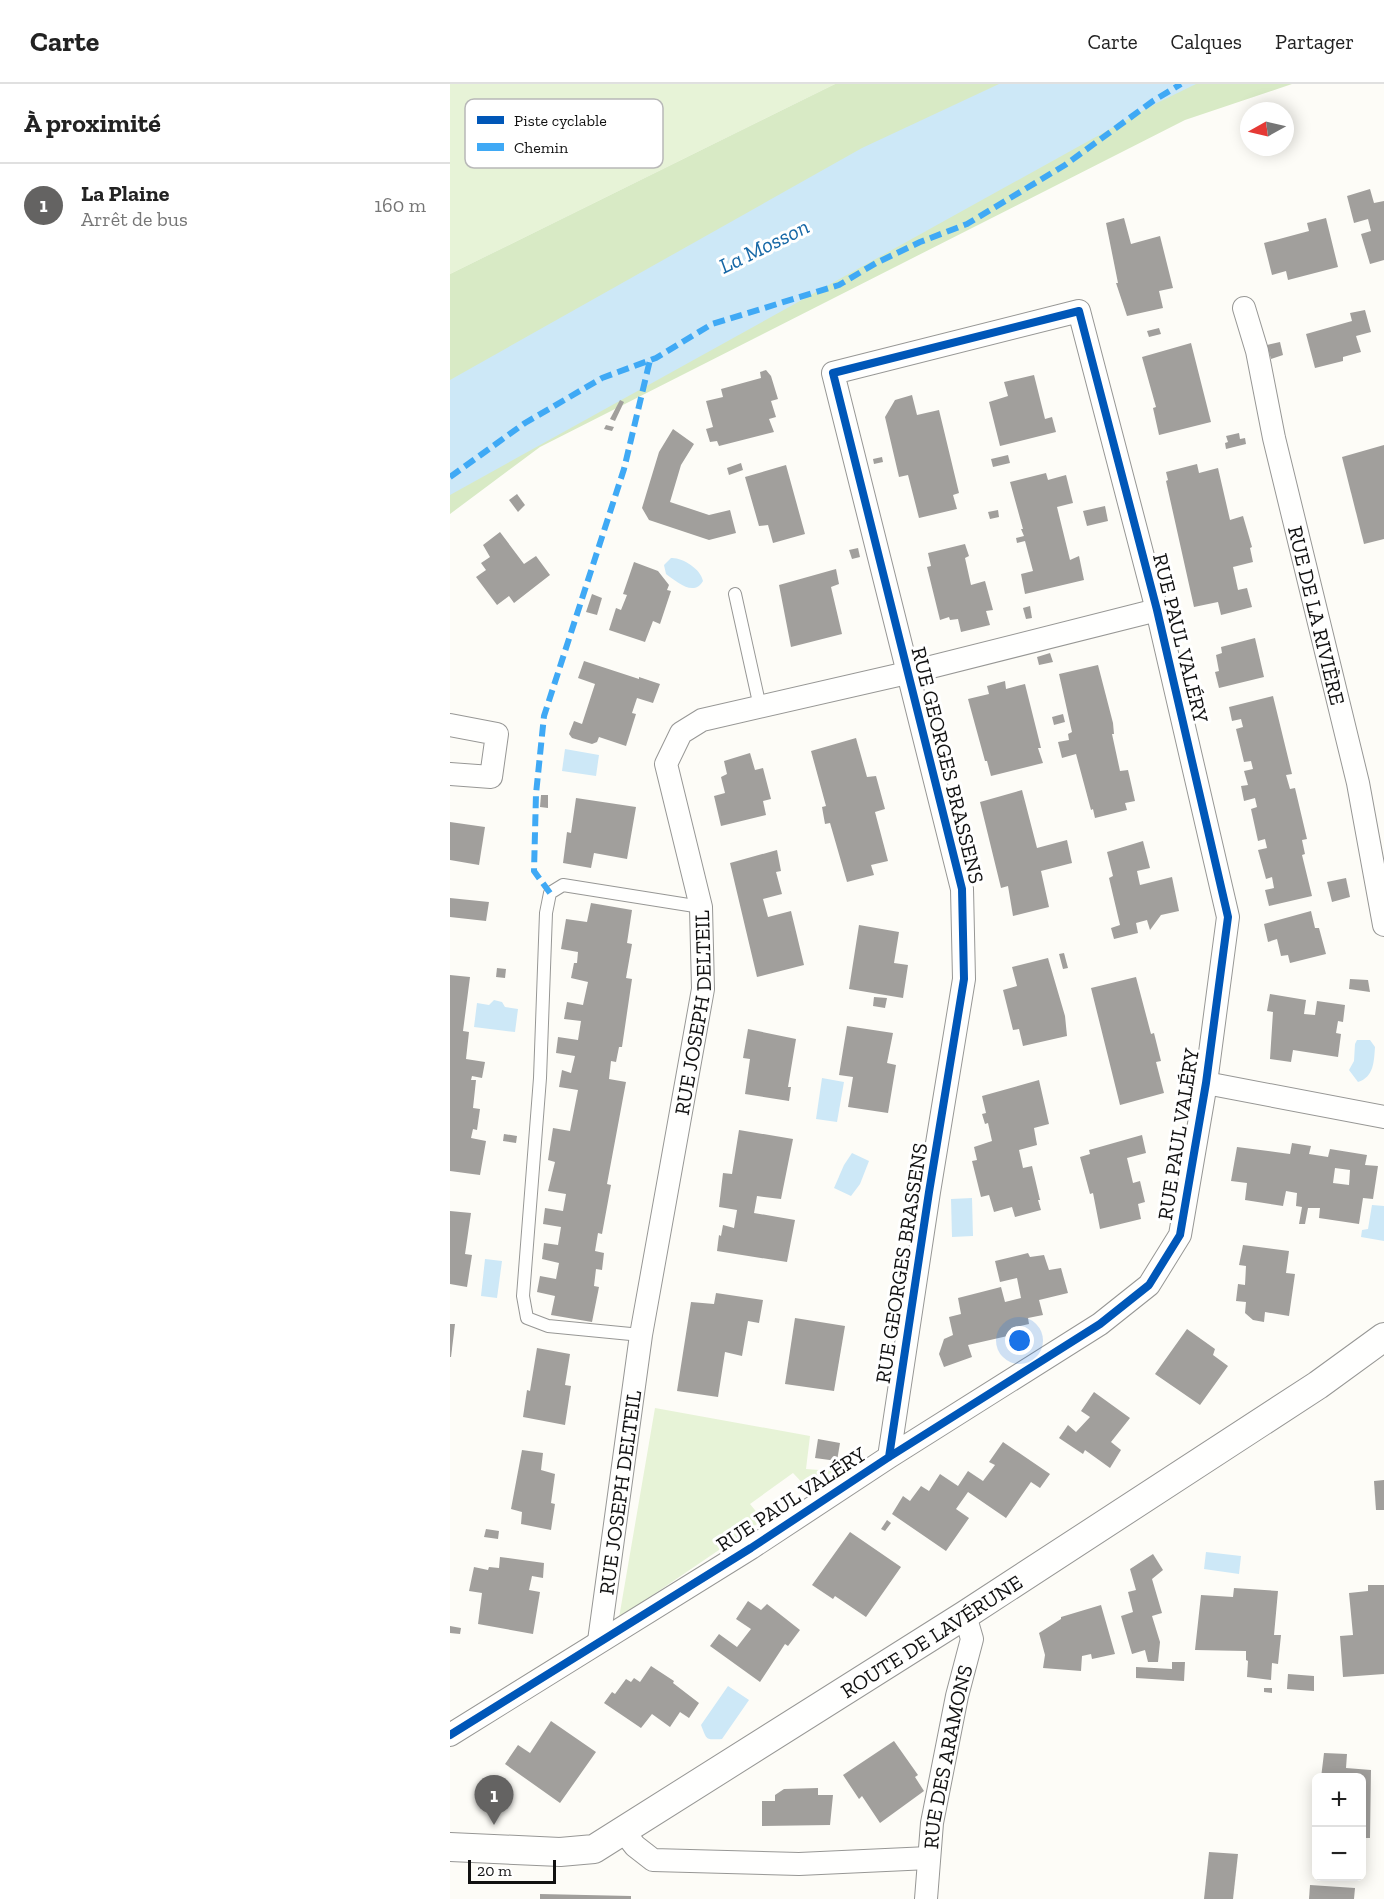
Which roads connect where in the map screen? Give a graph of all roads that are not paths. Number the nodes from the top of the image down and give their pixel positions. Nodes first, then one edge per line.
1 (1244, 308) dead end
2 (1079, 311) joint
3 (735, 594) dead end
4 (1157, 610) junction
5 (907, 673) junction
6 (760, 707) junction
7 (450, 725) edge
8 (450, 774) edge
9 (701, 908) junction
10 (1384, 925) edge
11 (1206, 1083) junction
12 (1384, 1118) edge
13 (641, 1335) junction
14 (1384, 1337) edge
15 (890, 1457) junction
16 (965, 1615) junction
17 (599, 1641) junction
18 (450, 1735) edge
19 (624, 1832) junction
20 (450, 1847) edge
21 (929, 1858) junction
22 (926, 1899) edge

1 - 10 street, RUE DE LA RIVIÈRE
2 - 4 street, RUE PAUL VALÉRY
2 - 5 street, RUE GEORGES BRASSENS
3 - 6 lane
4 - 5 street, RUE JOSEPH DELTEIL
4 - 11 street, RUE PAUL VALÉRY
5 - 6 street, RUE JOSEPH DELTEIL
5 - 15 street, RUE GEORGES BRASSENS
6 - 9 street, RUE JOSEPH DELTEIL
7 - 8 street
9 - 13 street, RUE JOSEPH DELTEIL
9 - 13 lane
11 - 12 street
11 - 15 street, RUE PAUL VALÉRY
13 - 17 street, RUE JOSEPH DELTEIL
14 - 16 street, ROUTE DE LAVÉRUNE
15 - 17 street, RUE PAUL VALÉRY
16 - 19 street, ROUTE DE LAVÉRUNE
16 - 21 street, RUE DES ARAMONS
17 - 18 street, RUE PAUL VALÉRY
19 - 20 street, ROUTE DE LAVÉRUNE
19 - 21 street
21 - 22 street, RUE DES ARAMONS

